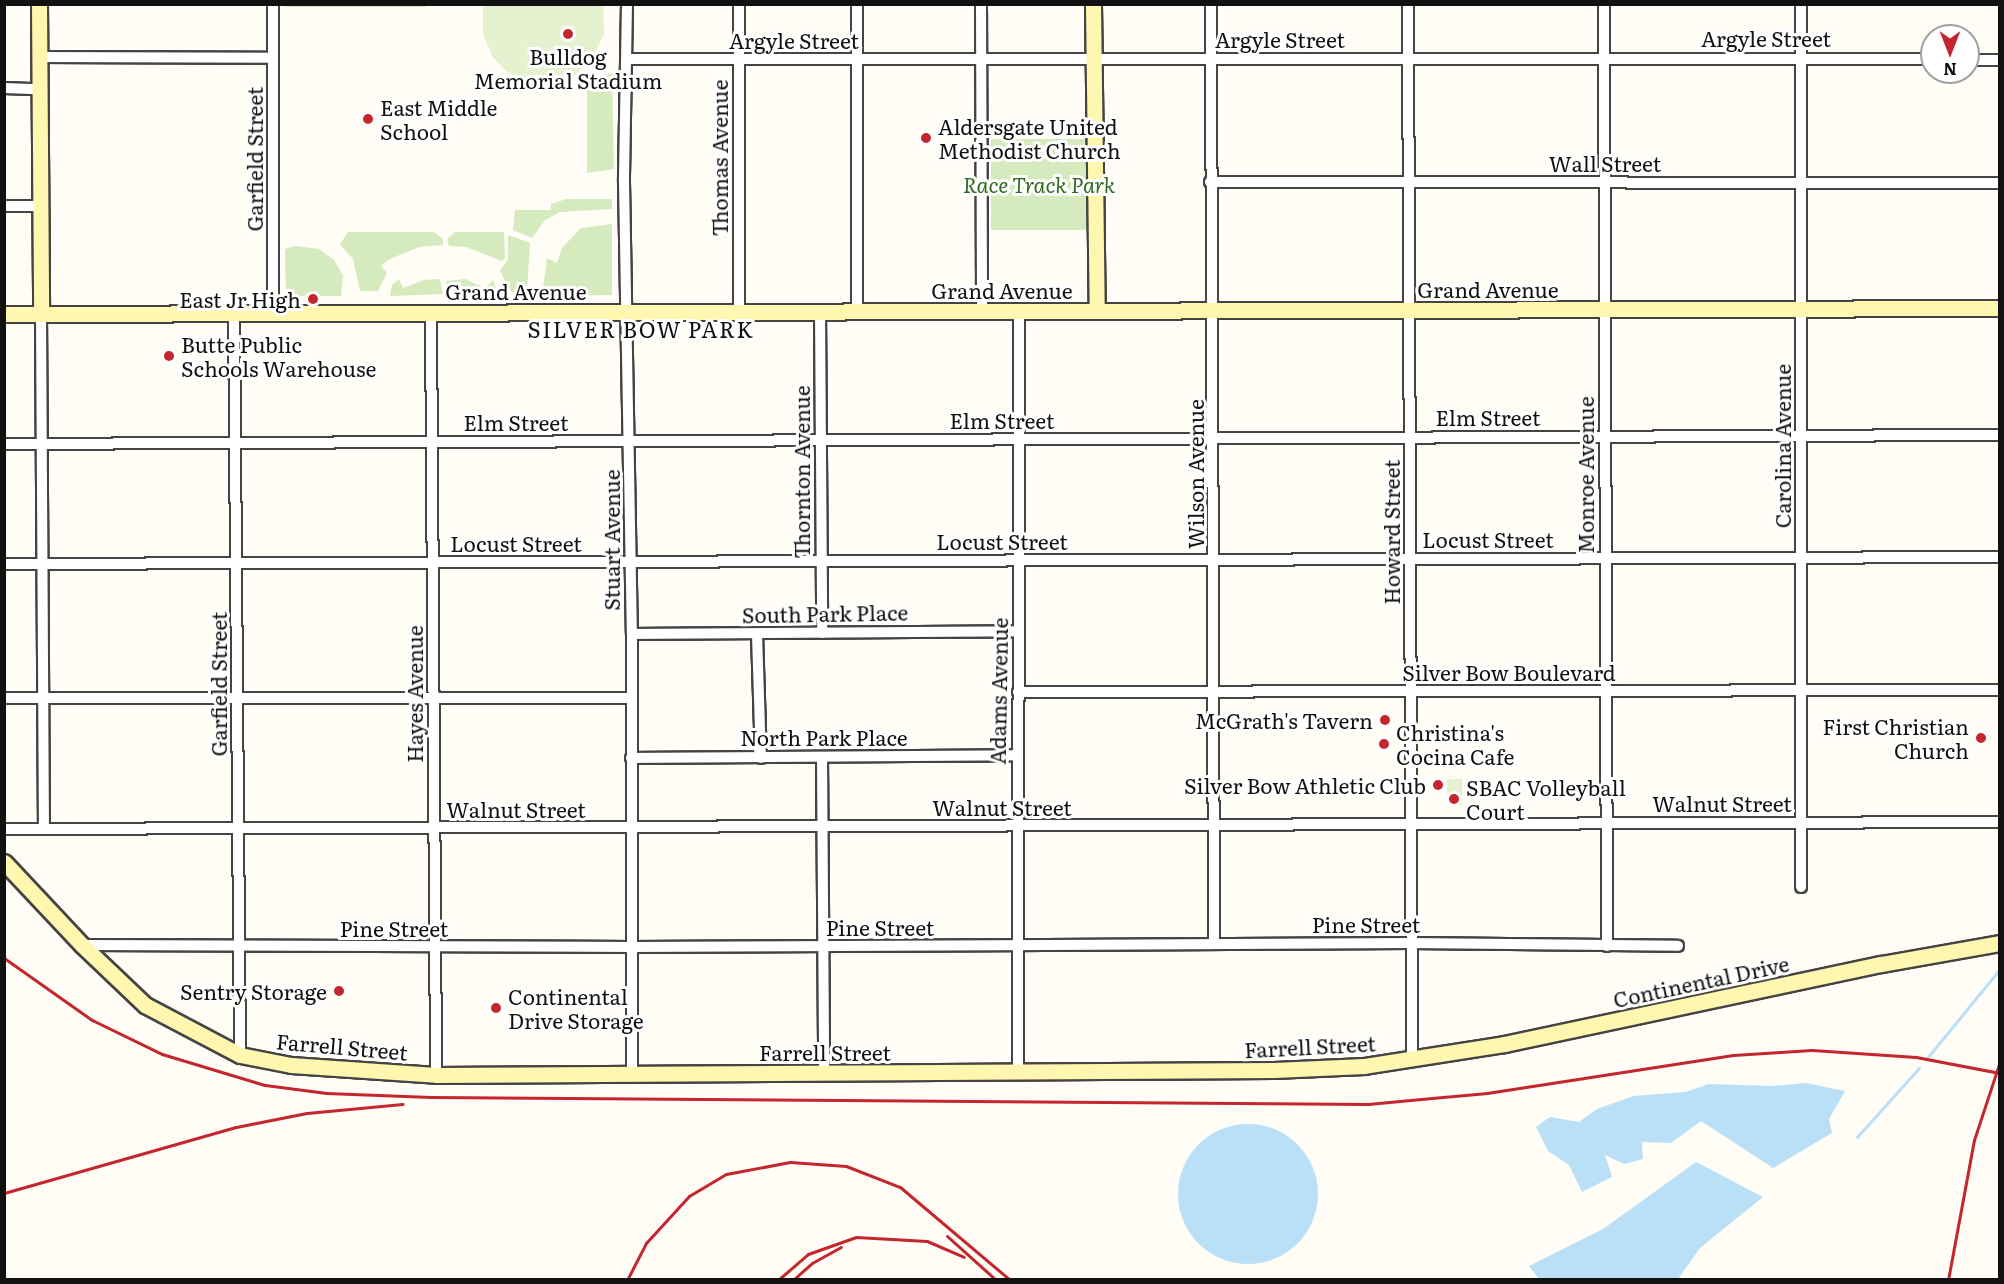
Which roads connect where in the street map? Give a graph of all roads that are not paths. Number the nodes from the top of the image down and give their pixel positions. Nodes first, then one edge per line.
1 (39, 4) edge
2 (273, 4) edge
3 (627, 4) edge
4 (739, 4) edge
5 (857, 4) edge
6 (981, 4) edge
7 (1093, 4) edge
8 (1211, 4) edge
9 (1408, 4) edge
10 (1604, 4) edge
11 (1801, 4) edge
12 (39, 57) junction
13 (1604, 57) junction
14 (1801, 57) junction
15 (273, 58) junction
16 (1093, 58) junction
17 (1212, 58) junction
18 (627, 59) junction
19 (739, 59) junction
20 (1408, 59) junction
21 (1920, 59) edge
22 (857, 60) junction
23 (981, 60) junction
24 (1980, 60) edge
25 (2000, 60) edge
26 (4, 88) edge
27 (39, 89) junction
28 (1210, 182) junction
29 (1408, 183) junction
30 (1603, 183) junction
31 (1800, 183) junction
32 (2000, 183) edge
33 (4, 206) edge
34 (40, 206) junction
35 (2000, 308) edge
36 (1801, 309) junction
37 (1604, 310) junction
38 (820, 311) junction
39 (857, 311) junction
40 (982, 311) junction
41 (1019, 311) junction
42 (1097, 311) junction
43 (1214, 311) junction
44 (1410, 311) junction
45 (432, 312) junction
46 (626, 312) junction
47 (738, 312) junction
48 (4, 314) edge
49 (41, 314) junction
50 (234, 314) junction
51 (273, 314) junction
52 (1802, 435) junction
53 (2000, 435) edge
54 (1604, 436) junction
55 (1411, 438) junction
56 (1214, 439) junction
57 (630, 440) junction
58 (821, 440) junction
59 (1019, 440) junction
60 (432, 442) junction
61 (40, 443) junction
62 (235, 443) junction
63 (4, 444) edge
64 (1802, 557) junction
65 (1605, 558) junction
66 (2000, 558) edge
67 (1019, 560) junction
68 (1214, 560) junction
69 (1411, 560) junction
70 (631, 562) junction
71 (821, 562) junction
72 (433, 563) junction
73 (4, 564) edge
74 (41, 564) junction
75 (236, 564) junction
76 (1018, 631) junction
77 (822, 633) junction
78 (632, 634) junction
79 (757, 634) junction
80 (2000, 690) edge
81 (1802, 691) junction
82 (1018, 692) junction
83 (1412, 692) junction
84 (1605, 692) junction
85 (1216, 693) junction
86 (4, 698) edge
87 (43, 698) junction
88 (237, 698) junction
89 (434, 698) junction
90 (632, 698) junction
91 (1017, 756) junction
92 (822, 757) junction
93 (632, 758) junction
94 (760, 758) junction
95 (1801, 822) junction
96 (2000, 822) edge
97 (1605, 823) junction
98 (1215, 825) junction
99 (1413, 826) junction
100 (823, 827) junction
101 (1017, 827) junction
102 (435, 828) junction
103 (631, 828) junction
104 (4, 829) edge
105 (44, 829) junction
106 (238, 829) junction
107 (4, 862) edge
108 (1802, 887) dead end
109 (1410, 943) junction
110 (2000, 943) edge
111 (1214, 944) junction
112 (82, 945) junction
113 (824, 946) junction
114 (1018, 946) junction
115 (1607, 946) junction
116 (1678, 946) dead end
117 (239, 947) junction
118 (435, 947) junction
119 (632, 947) junction
120 (240, 1055) junction
121 (1412, 1060) junction
122 (824, 1072) junction
123 (1018, 1072) junction
124 (436, 1075) junction
125 (632, 1075) junction

1 - 12 main road
2 - 15 street, Garfield Street
3 - 18 street, Stuart Avenue
4 - 19 street, Thomas Avenue
5 - 22 street
6 - 23 street
7 - 16 main road
8 - 17 street, Wilson Avenue
9 - 20 street, Howard Street
10 - 13 street, Monroe Avenue
11 - 14 street, Carolina Avenue
12 - 15 street
12 - 27 main road
13 - 14 street, Argyle Street
13 - 20 street, Argyle Street
13 - 30 street, Monroe Avenue
14 - 21 street, Argyle Street
14 - 31 street, Carolina Avenue
15 - 51 street, Garfield Street
16 - 17 street, Argyle Street
16 - 23 street, Argyle Street
16 - 42 main road
17 - 20 street, Argyle Street
17 - 28 street, Wilson Avenue
18 - 19 street, Argyle Street
18 - 46 street, Stuart Avenue
19 - 22 street, Argyle Street
19 - 47 street, Thomas Avenue
20 - 29 street, Howard Street
22 - 23 street, Argyle Street
22 - 39 street
23 - 40 street
24 - 25 street
26 - 27 street
27 - 34 main road
28 - 29 street, Wall Street
28 - 43 street, Wilson Avenue
29 - 30 street, Wall Street
29 - 44 street, Howard Street
30 - 31 street, Wall Street
30 - 37 street, Monroe Avenue
31 - 32 street, Wall Street
31 - 36 street, Carolina Avenue
33 - 34 street
34 - 49 main road
35 - 36 main road, Grand Avenue
36 - 37 main road, Grand Avenue
36 - 52 street, Carolina Avenue
37 - 44 main road, Grand Avenue
37 - 54 street, Monroe Avenue
38 - 39 main road, Grand Avenue
38 - 47 main road, Grand Avenue
38 - 58 street, Thornton Avenue
39 - 40 main road, Grand Avenue
40 - 41 main road, Grand Avenue
41 - 42 main road, Grand Avenue
41 - 59 street, Adams Avenue
42 - 43 main road, Grand Avenue
43 - 44 main road, Grand Avenue
43 - 56 street, Wilson Avenue
44 - 55 street, Howard Street
45 - 46 main road, Grand Avenue
45 - 51 main road, Grand Avenue
45 - 60 street, Hayes Avenue
46 - 47 main road, Grand Avenue
46 - 57 street, Stuart Avenue
48 - 49 main road, Grand Avenue
49 - 50 main road, Grand Avenue
49 - 61 street
50 - 51 main road, Grand Avenue
50 - 62 street, Garfield Street
52 - 53 street, Elm Street
52 - 54 street, Elm Street
52 - 64 street, Carolina Avenue
54 - 55 street, Elm Street
54 - 65 street, Monroe Avenue
55 - 56 street, Elm Street
55 - 69 street, Howard Street
56 - 59 street, Elm Street
56 - 68 street, Wilson Avenue
57 - 58 street, Elm Street
57 - 60 street, Elm Street
57 - 70 street, Stuart Avenue
58 - 59 street, Elm Street
58 - 71 street, Thornton Avenue
59 - 67 street, Adams Avenue
60 - 62 street, Elm Street
60 - 72 street, Hayes Avenue
61 - 62 street, Elm Street
61 - 63 street, Elm Street
61 - 74 street
62 - 75 street, Garfield Street
64 - 65 street, Locust Street
64 - 66 street, Locust Street
64 - 81 street, Carolina Avenue
65 - 69 street, Locust Street
65 - 84 street, Monroe Avenue
67 - 68 street, Locust Street
67 - 71 street, Locust Street
67 - 76 street, Adams Avenue
68 - 69 street, Locust Street
68 - 85 street, Wilson Avenue
69 - 83 street, Howard Street
70 - 71 street, Locust Street
70 - 72 street, Locust Street
70 - 78 street, Stuart Avenue
71 - 77 street, Thornton Avenue
72 - 75 street, Locust Street
72 - 89 street, Hayes Avenue
73 - 74 street, Locust Street
74 - 75 street, Locust Street
74 - 87 street
75 - 88 street, Garfield Street
76 - 77 street, South Park Place
76 - 82 street, Adams Avenue
77 - 79 street, South Park Place
78 - 79 street, South Park Place
78 - 90 street, Stuart Avenue
79 - 94 street
80 - 81 street, Silver Bow Boulevard
81 - 84 street, Silver Bow Boulevard
81 - 95 street, Carolina Avenue
82 - 85 street, Silver Bow Boulevard
82 - 91 street, Adams Avenue
83 - 84 street, Silver Bow Boulevard
83 - 85 street, Silver Bow Boulevard
83 - 99 street, Howard Street
84 - 97 street, Monroe Avenue
85 - 98 street, Wilson Avenue
86 - 87 street
87 - 88 street
87 - 105 street
88 - 89 street
88 - 106 street, Garfield Street
89 - 90 street
89 - 102 street, Hayes Avenue
90 - 93 street, Stuart Avenue
91 - 92 street, North Park Place
91 - 101 street, Adams Avenue
92 - 94 street, North Park Place
92 - 100 street
93 - 94 street, North Park Place
93 - 103 street, Stuart Avenue
95 - 96 street, Walnut Street
95 - 97 street, Walnut Street
95 - 108 street, Carolina Avenue
97 - 99 street, Walnut Street
97 - 115 street, Monroe Avenue
98 - 99 street, Walnut Street
98 - 101 street, Walnut Street
98 - 111 street, Wilson Avenue
99 - 109 street, Howard Street
100 - 101 street, Walnut Street
100 - 103 street, Walnut Street
100 - 113 street
101 - 114 street, Adams Avenue
102 - 103 street, Walnut Street
102 - 106 street, Walnut Street
102 - 118 street, Hayes Avenue
103 - 119 street, Stuart Avenue
104 - 105 street, Walnut Street
105 - 106 street, Walnut Street
106 - 117 street, Garfield Street
107 - 112 main road
109 - 111 street, Pine Street
109 - 115 street, Pine Street
109 - 121 street, Howard Street
110 - 121 main road, Continental Drive
111 - 114 street, Pine Street
112 - 117 street, Pine Street
112 - 120 main road
113 - 114 street, Pine Street
113 - 119 street, Pine Street
113 - 122 street
114 - 123 street, Adams Avenue
115 - 116 street, Pine Street
117 - 118 street, Pine Street
117 - 120 street, Garfield Street
118 - 119 street, Pine Street
118 - 124 street, Hayes Avenue
119 - 125 street, Stuart Avenue
120 - 124 main road, Farrell Street
121 - 123 main road, Farrell Street
122 - 123 main road, Farrell Street
122 - 125 main road, Farrell Street
124 - 125 main road, Farrell Street

